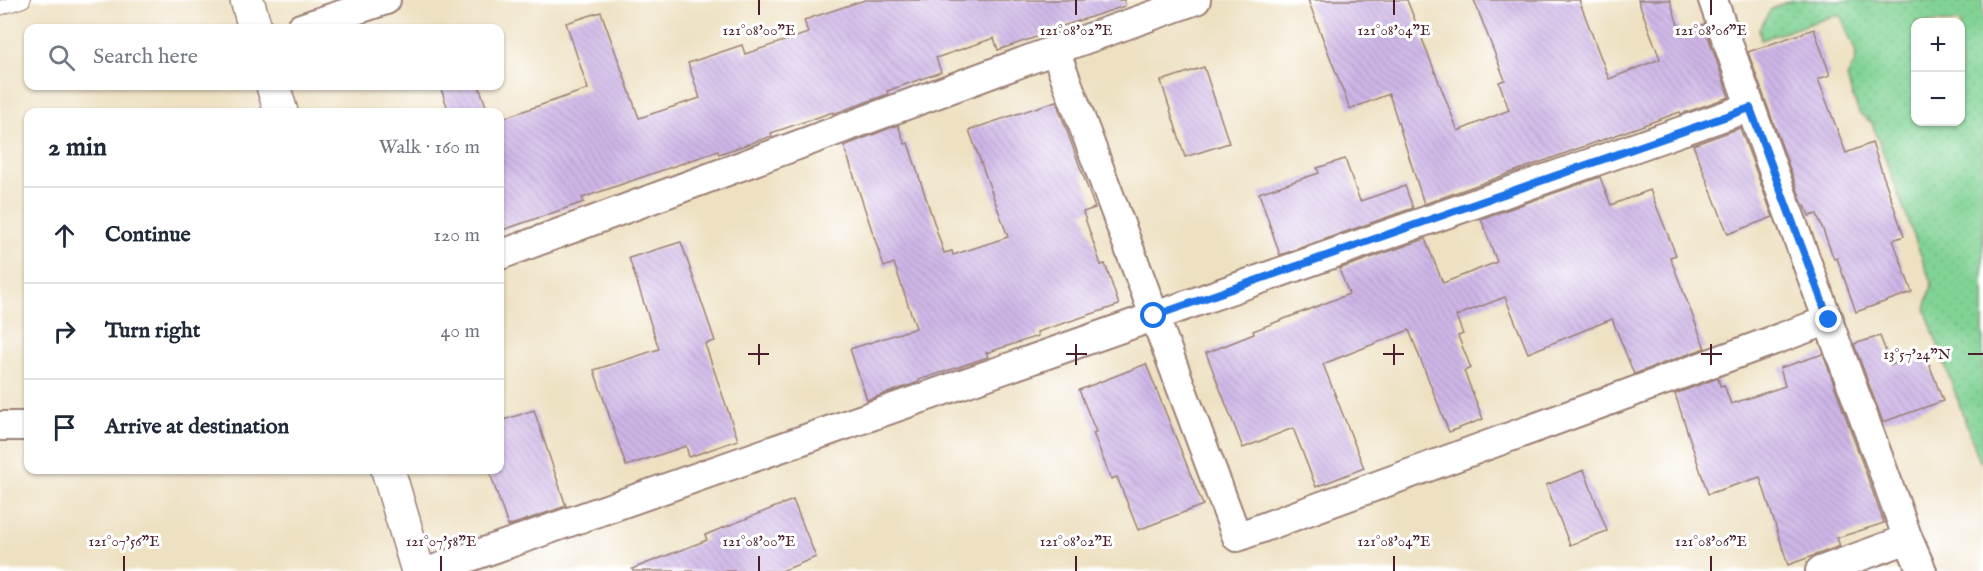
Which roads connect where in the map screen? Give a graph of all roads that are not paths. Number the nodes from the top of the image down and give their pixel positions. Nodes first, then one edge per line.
1 (23, 0) edge
2 (247, 0) edge
3 (386, 0) edge
4 (1197, 0) edge
5 (1713, 0) edge
6 (0, 8) edge
7 (254, 24) edge
8 (313, 24) edge
9 (1055, 50) junction
10 (274, 90) edge
11 (280, 108) edge
12 (1750, 108) junction
13 (504, 254) edge
14 (1154, 316) junction
15 (1829, 320) junction
16 (0, 426) edge
17 (24, 426) edge
18 (389, 474) edge
19 (1908, 539) junction
20 (418, 571) edge
21 (430, 571) edge
22 (1820, 571) edge
23 (1922, 571) edge

1 - 6 lane
2 - 7 street
3 - 8 street
4 - 9 street
5 - 12 street
9 - 13 street
9 - 14 street
10 - 11 street
12 - 14 street
12 - 15 street
14 - 15 street
14 - 21 street
15 - 19 street
16 - 17 street
18 - 20 street
19 - 22 street
19 - 23 street

